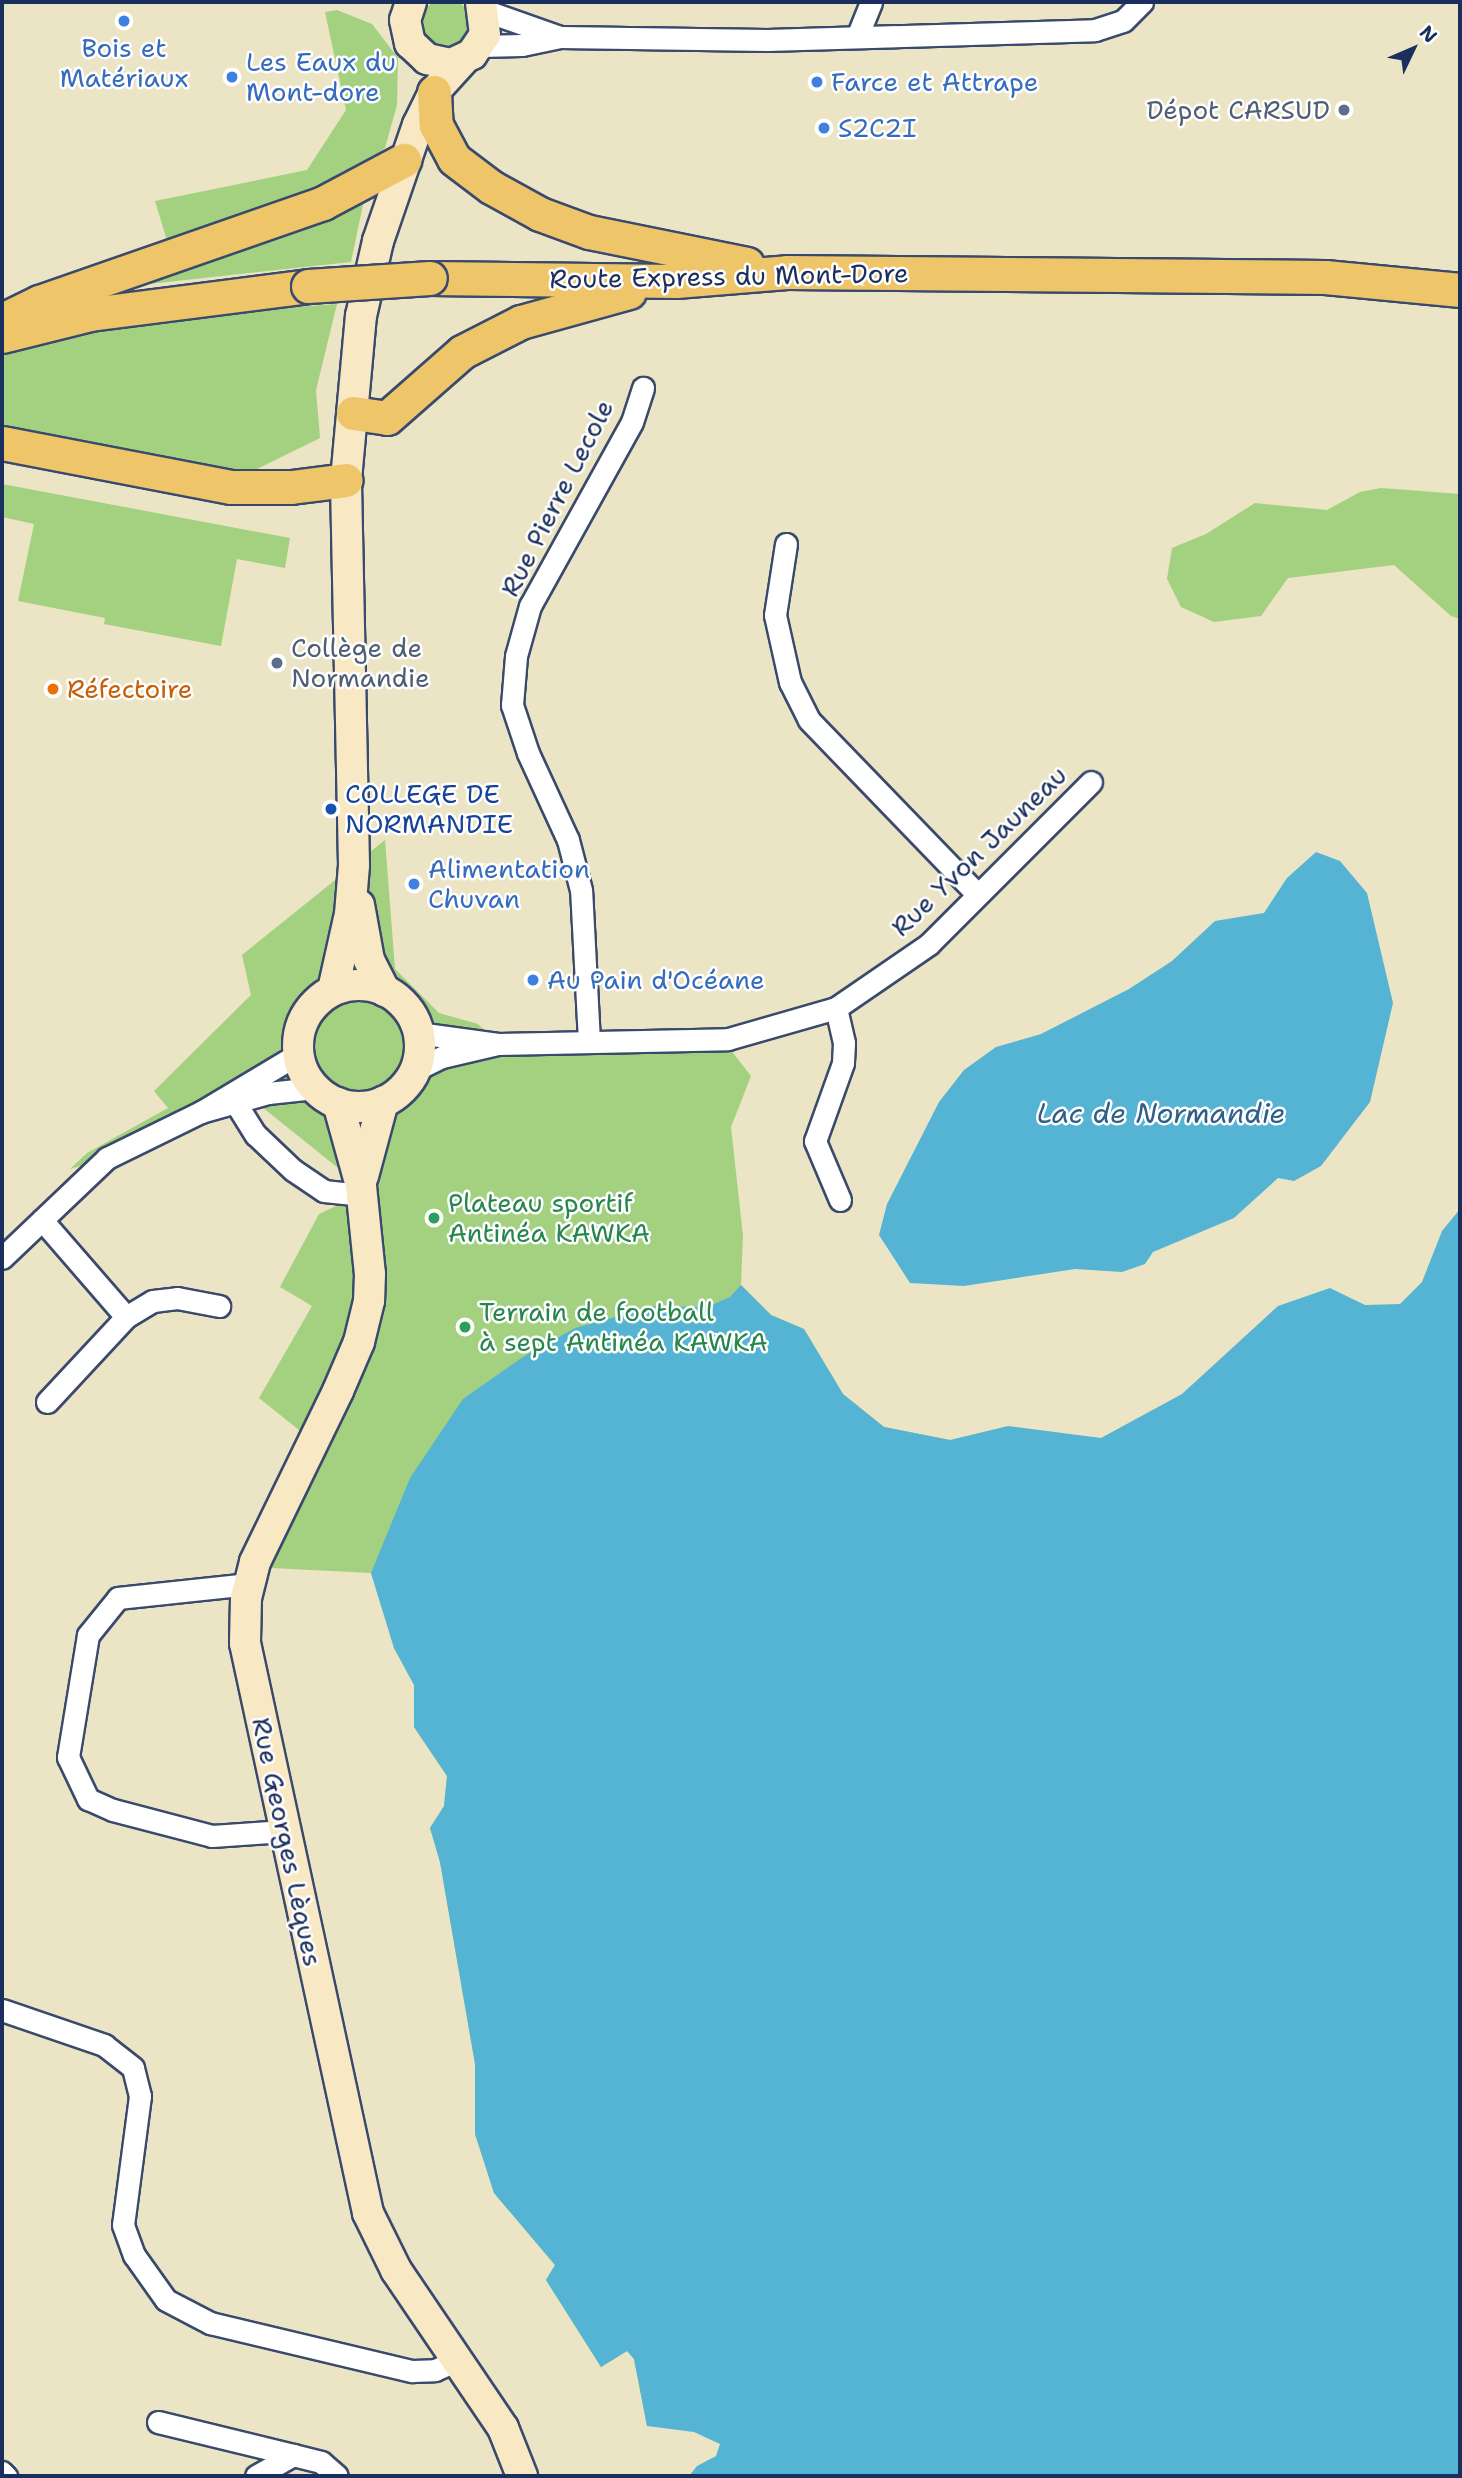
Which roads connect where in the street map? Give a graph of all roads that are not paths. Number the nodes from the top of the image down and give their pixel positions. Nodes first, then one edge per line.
1 (411, 2) edge
2 (871, 2) edge
3 (1142, 2) edge
4 (484, 5) edge
5 (560, 37) junction
6 (857, 37) junction
7 (417, 52) junction
8 (472, 53) junction
9 (434, 92) junction
10 (418, 125) junction
11 (404, 160) junction
12 (787, 272) junction
13 (676, 281) junction
14 (1460, 290) edge
15 (2, 320) edge
16 (2, 336) edge
17 (643, 388) dead end
18 (353, 413) junction
19 (2, 443) edge
20 (346, 480) junction
21 (786, 544) dead end
22 (1091, 782) dead end
23 (354, 865) junction
24 (977, 894) junction
25 (333, 990) junction
26 (385, 991) junction
27 (836, 1008) junction
28 (418, 1032) junction
29 (589, 1041) junction
30 (498, 1044) junction
31 (299, 1054) junction
32 (415, 1070) junction
33 (326, 1095) junction
34 (235, 1102) junction
35 (383, 1102) junction
36 (201, 1112) junction
37 (361, 1191) junction
38 (840, 1200) dead end
39 (42, 1220) junction
40 (2, 1258) edge
41 (219, 1306) dead end
42 (126, 1317) junction
43 (47, 1402) dead end
44 (248, 1584) junction
45 (284, 1830) junction
46 (2, 2010) edge
47 (457, 2360) junction
48 (158, 2422) dead end
49 (293, 2455) junction
50 (2, 2472) edge
51 (6, 2476) edge
52 (257, 2476) edge
53 (337, 2476) edge
54 (523, 2476) edge

1 - 7 main road
2 - 6 street
3 - 6 street
4 - 5 street
4 - 8 main road
5 - 6 street
5 - 8 street
7 - 8 main road
7 - 10 main road
8 - 9 main road
9 - 10 main road
9 - 12 main road
10 - 11 main road
11 - 15 main road
11 - 18 main road
12 - 13 main road, Route Express du Mont-Dore
12 - 14 main road, Route Express du Mont-Dore
13 - 16 main road, Route Express du Mont-Dore, bridge
13 - 18 main road
17 - 29 street, Rue Pierre Lecole
18 - 20 main road
19 - 20 main road
20 - 23 main road
21 - 24 street
22 - 24 street, Rue Yvon Jauneau
23 - 25 main road
23 - 26 main road
24 - 27 street, Rue Yvon Jauneau
25 - 26 main road
25 - 31 main road
26 - 28 main road
27 - 29 street, Rue Yvon Jauneau
27 - 38 street
28 - 30 street, Rue Yvon Jauneau
28 - 32 main road
29 - 30 street, Rue Yvon Jauneau
30 - 32 street, Rue Yvon Jauneau
31 - 33 main road
31 - 36 street
32 - 35 main road
33 - 34 street
33 - 35 main road
33 - 37 main road, Rue Georges Lèques
34 - 36 street
34 - 37 street
35 - 37 main road, Rue Georges Lèques
36 - 39 street
37 - 44 main road, Rue Georges Lèques
39 - 40 street
39 - 42 street
41 - 42 street
42 - 43 street
44 - 45 main road, Rue Georges Lèques
44 - 45 street
45 - 47 main road, Rue Georges Lèques
46 - 47 street
47 - 54 main road, Rue Georges Lèques
48 - 49 street
49 - 52 street
49 - 53 street
50 - 51 street

